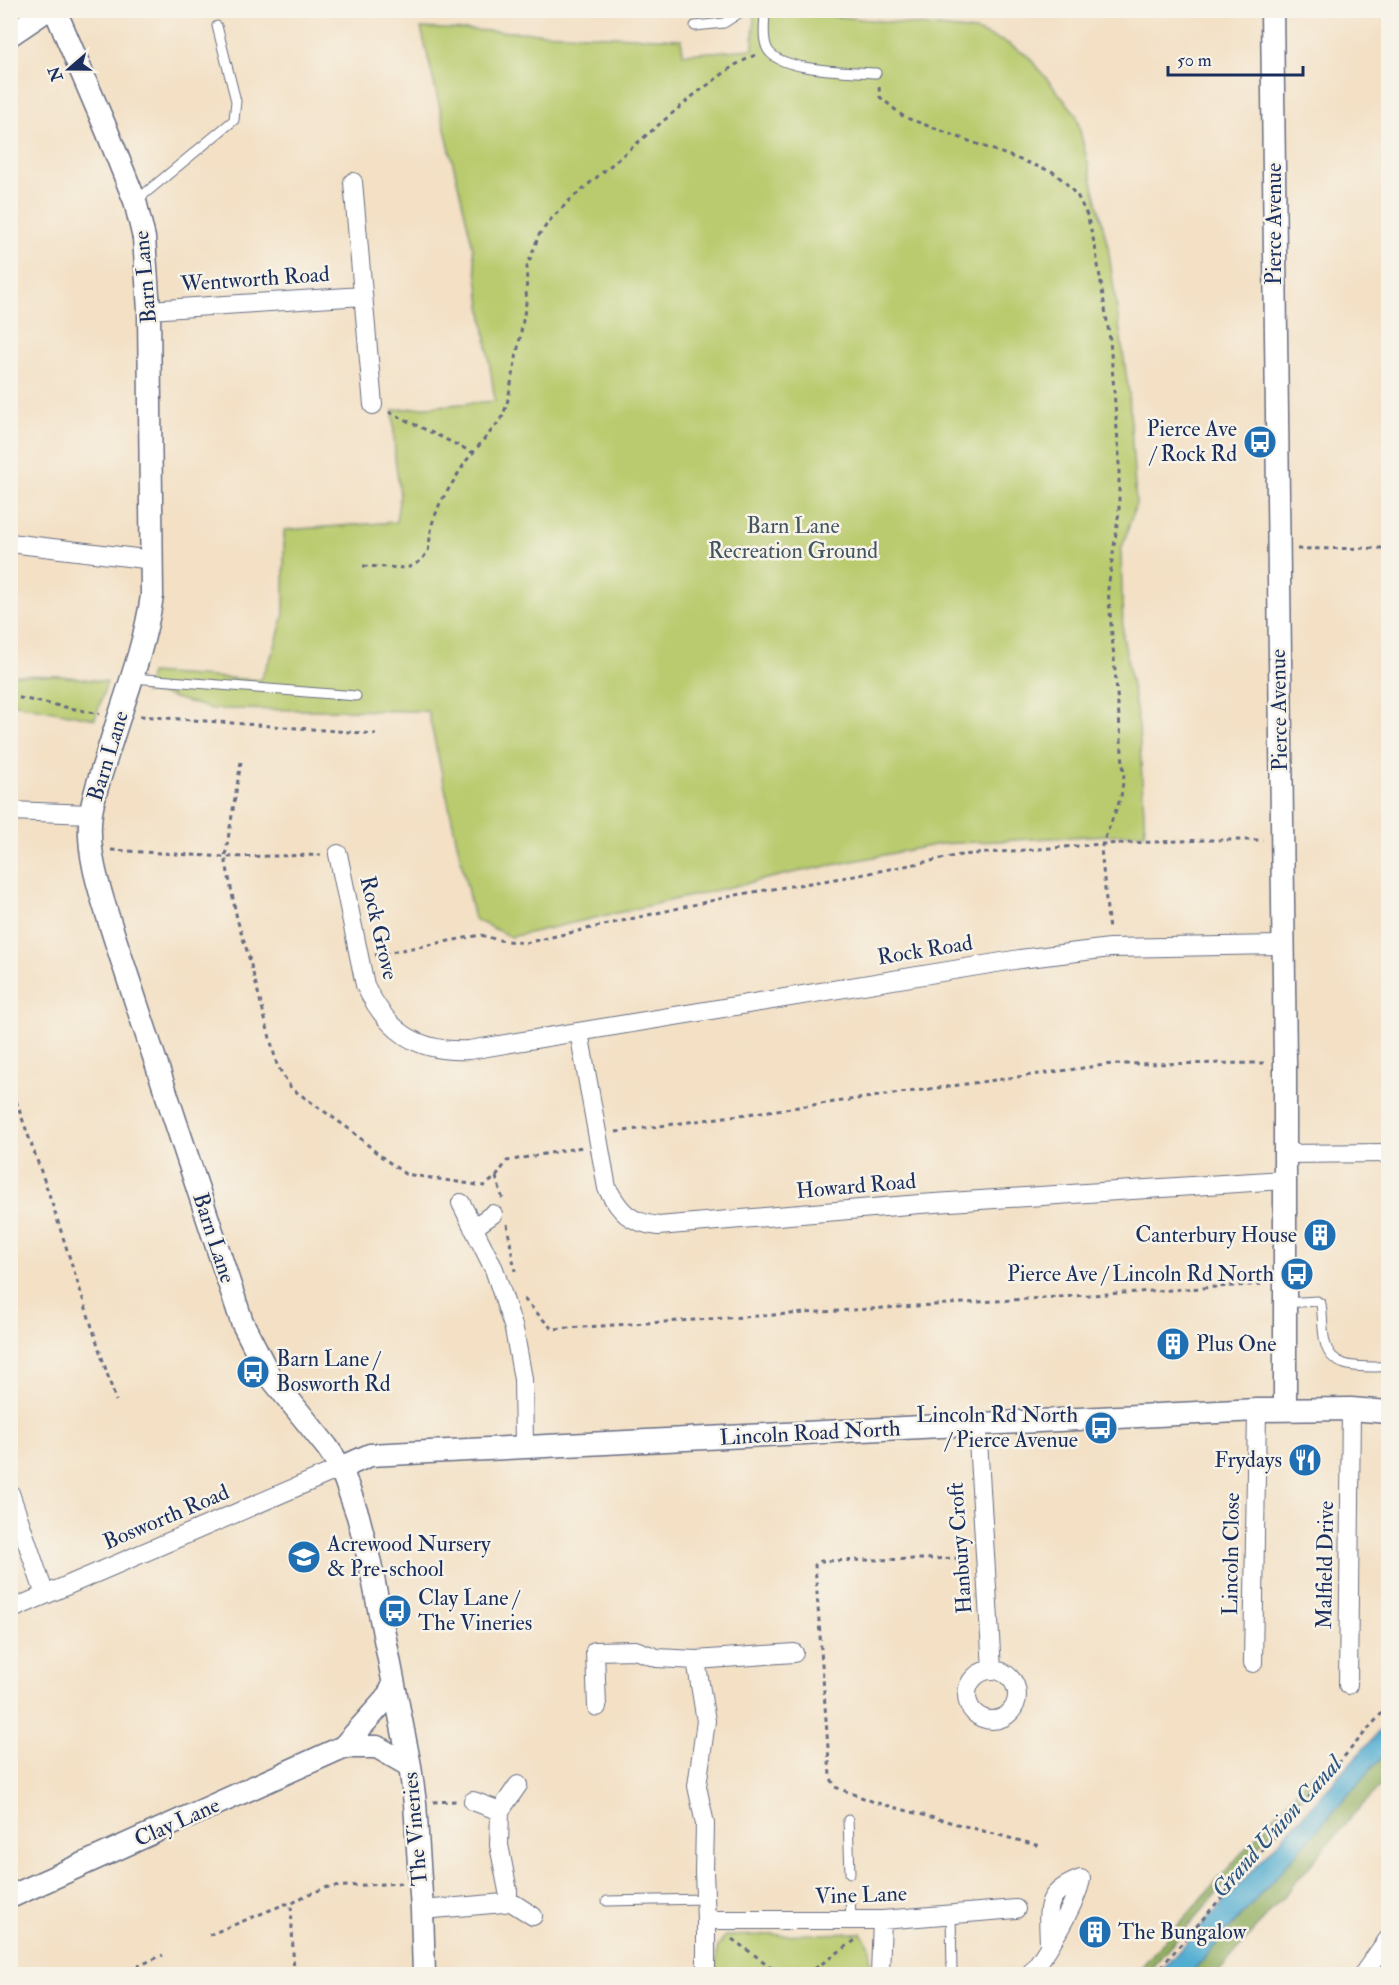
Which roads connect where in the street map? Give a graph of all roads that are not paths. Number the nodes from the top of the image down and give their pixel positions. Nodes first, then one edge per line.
1 (47, 10) edge
2 (55, 10) edge
3 (744, 10) edge
4 (765, 10) edge
5 (1272, 10) edge
6 (217, 26) dead end
7 (695, 26) dead end
8 (10, 35) edge
9 (876, 73) road end
10 (353, 182) dead end
11 (135, 201) junction
12 (363, 296) junction
13 (149, 310) junction
14 (373, 405) road end
15 (10, 543) edge
16 (153, 560) junction
17 (133, 678) junction
18 (356, 696) dead end
19 (10, 811) edge
20 (91, 814) junction
21 (338, 854) road end
22 (1282, 945) junction
23 (579, 1032) junction
24 (1389, 1153) edge
25 (1284, 1154) junction
26 (1284, 1180) junction
27 (461, 1203) dead end
28 (501, 1212) road end
29 (473, 1228) junction
30 (1285, 1293) junction
31 (1389, 1367) edge
32 (1286, 1409) junction
33 (1351, 1409) junction
34 (1257, 1410) junction
35 (1389, 1412) edge
36 (977, 1424) junction
37 (524, 1446) junction
38 (341, 1468) junction
39 (10, 1493) edge
40 (45, 1595) junction
41 (10, 1610) edge
42 (794, 1653) dead end
43 (696, 1660) junction
44 (1253, 1663) dead end
45 (992, 1669) dead end
46 (394, 1685) junction
47 (1347, 1685) dead end
48 (597, 1707) dead end
49 (343, 1747) junction
50 (410, 1766) junction
51 (518, 1785) dead end
52 (473, 1801) road end
53 (500, 1811) junction
54 (848, 1820) dead end
55 (850, 1874) dead end
56 (850, 1896) dead end
57 (10, 1897) edge
58 (705, 1899) junction
59 (508, 1900) junction
60 (607, 1901) dead end
61 (1016, 1909) dead end
62 (422, 1910) junction
63 (951, 1914) junction
64 (533, 1916) dead end
65 (706, 1920) junction
66 (851, 1920) junction
67 (882, 1920) junction
68 (1389, 1939) edge
69 (1049, 1944) dead end
70 (424, 1974) edge
71 (706, 1974) edge
72 (880, 1974) edge
73 (952, 1974) edge
74 (1030, 1974) edge
75 (1363, 1974) edge

1 - 8 street
2 - 11 street, Barn Lane
3 - 7 lane
4 - 9 lane
5 - 22 street, Pierce Avenue
6 - 11 lane
10 - 12 street, Wentworth Road
11 - 13 street, Barn Lane
12 - 13 street, Wentworth Road
12 - 14 street, Wentworth Road
13 - 16 street, Barn Lane
15 - 16 street
16 - 17 street, Barn Lane
17 - 18 lane
17 - 20 street, Barn Lane
19 - 20 street
20 - 38 street, Barn Lane
21 - 23 street, Rock Grove
22 - 23 street, Rock Road
22 - 25 street, Pierce Avenue
23 - 26 street, Howard Road
24 - 25 street
25 - 26 street, Pierce Avenue
26 - 30 street, Pierce Avenue
27 - 29 street
28 - 29 street
29 - 37 street
30 - 31 lane
30 - 32 street, Pierce Avenue
32 - 33 street, Lincoln Road North
32 - 34 street, Lincoln Road North
33 - 35 street, Lincoln Road North
33 - 47 street, Malfield Drive
34 - 36 street, Lincoln Road North
34 - 44 street, Lincoln Close
36 - 37 street, Lincoln Road North
36 - 45 street, Hanbury Croft
37 - 38 street, Lincoln Road North
38 - 40 street, Bosworth Road
38 - 46 street
39 - 40 street
40 - 41 street, Bosworth Road
42 - 43 street
43 - 48 street
43 - 58 street
46 - 49 street, Clay Lane
46 - 50 street, The Vineries
49 - 50 street, Clay Lane
49 - 57 street, Clay Lane
50 - 62 street, The Vineries
51 - 53 street
52 - 53 street
53 - 59 street
54 - 55 lane
56 - 66 lane
58 - 60 lane
58 - 65 street
59 - 62 street
59 - 64 street
61 - 63 street, Vine Lane
62 - 70 street, The Vineries
63 - 67 street, Vine Lane
63 - 73 lane
65 - 66 street, Vine Lane
65 - 71 street
66 - 67 street, Vine Lane
67 - 72 street
68 - 75 street
69 - 74 street

